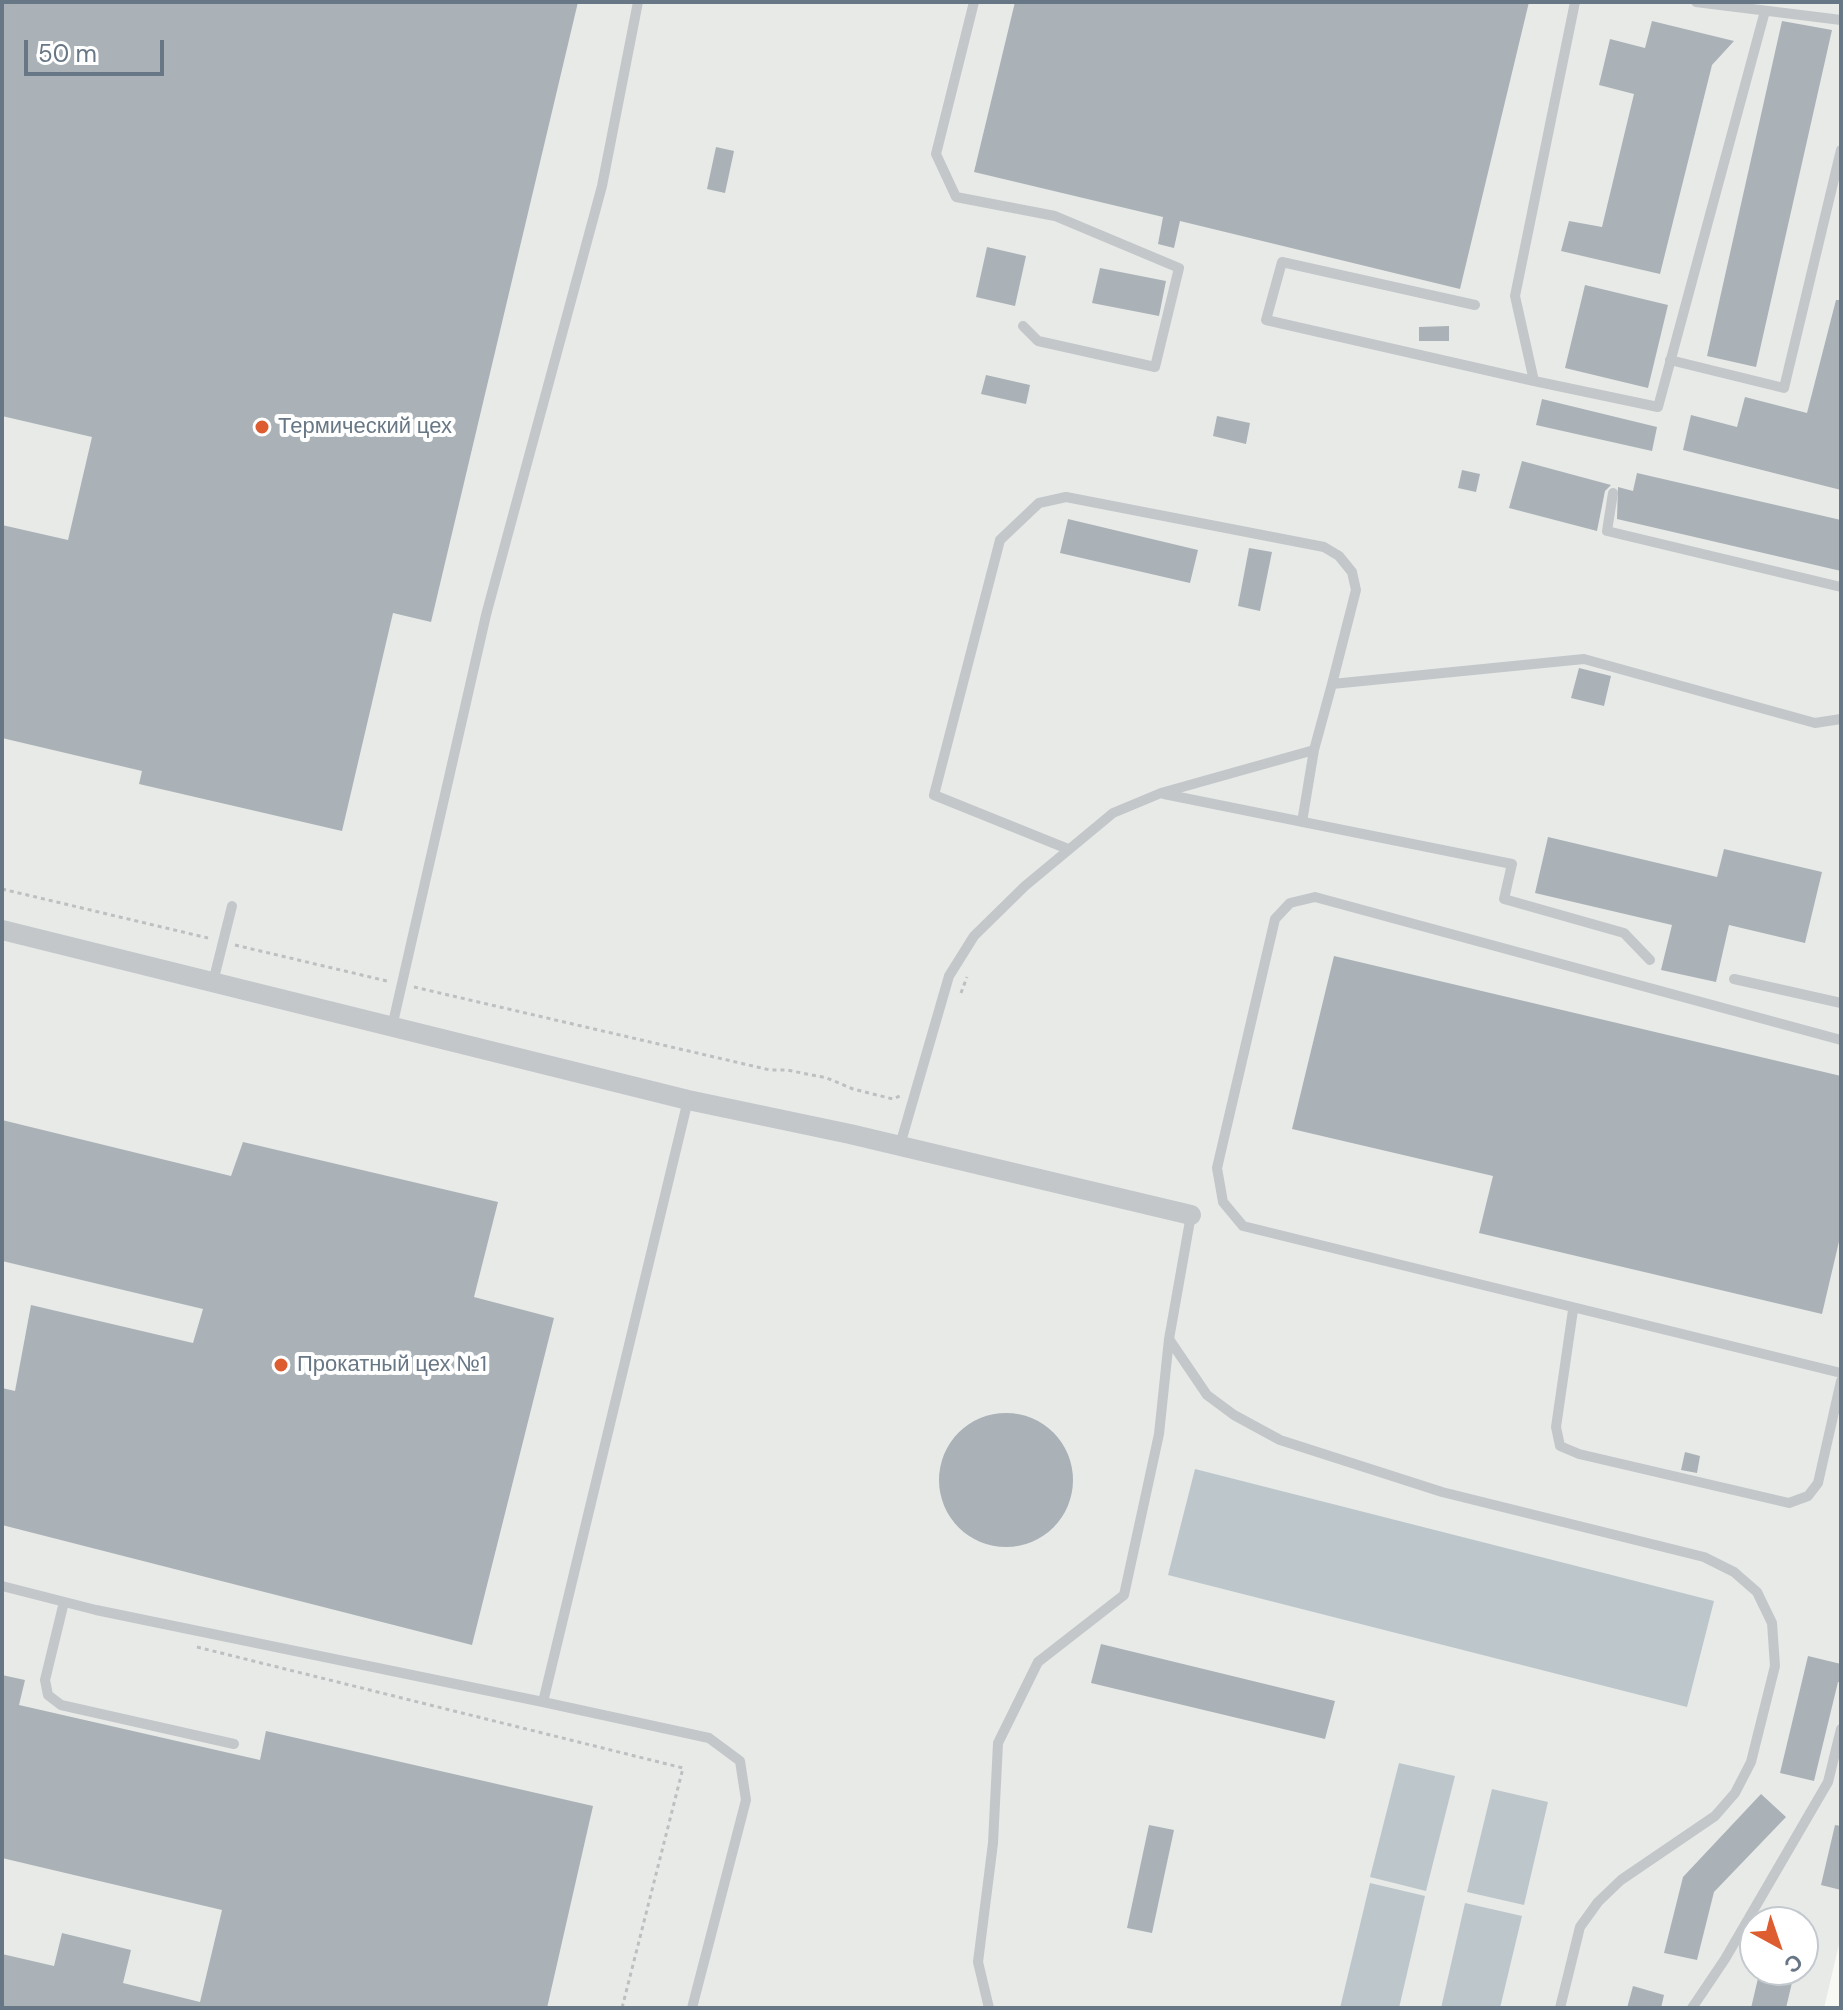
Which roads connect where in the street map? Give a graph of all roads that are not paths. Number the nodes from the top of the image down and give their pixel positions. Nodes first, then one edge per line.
1 (638, 2) edge
2 (974, 2) edge
3 (1575, 2) edge
4 (1696, 2) edge
5 (1765, 11) junction
6 (1841, 20) edge
7 (1841, 150) edge
8 (1475, 305) dead end
9 (1023, 326) dead end
10 (1670, 360) junction
11 (1534, 381) junction
12 (1613, 493) dead end
13 (1841, 587) edge
14 (1332, 684) junction
15 (1841, 719) edge
16 (1314, 750) junction
17 (1161, 793) junction
18 (1302, 822) junction
19 (1068, 849) junction
20 (232, 906) dead end
21 (2, 930) edge
22 (1650, 960) dead end
23 (1734, 979) dead end
24 (213, 982) junction
25 (1841, 1003) edge
26 (392, 1027) junction
27 (1841, 1040) edge
28 (688, 1100) junction
29 (900, 1145) junction
30 (1191, 1215) joint
31 (1573, 1310) junction
32 (1169, 1339) junction
33 (1841, 1373) edge
34 (1841, 1381) edge
35 (2, 1586) edge
36 (64, 1602) junction
37 (543, 1702) junction
38 (1841, 1729) edge
39 (234, 1744) dead end
40 (1828, 1782) junction
41 (1841, 1785) edge
42 (692, 2008) edge
43 (989, 2008) edge
44 (1560, 2008) edge
45 (1692, 2008) edge

1 - 26 lane
2 - 9 lane
3 - 11 lane
4 - 5 lane
5 - 6 lane
5 - 10 lane
7 - 10 lane
8 - 11 lane
10 - 11 lane
12 - 13 lane
14 - 15 lane
14 - 16 lane
14 - 19 lane
16 - 17 lane
16 - 18 lane
17 - 18 lane
17 - 19 lane
18 - 22 lane
19 - 29 lane
20 - 24 lane
21 - 24 street
23 - 25 lane
24 - 26 street
26 - 28 street
27 - 31 lane
28 - 29 street
28 - 37 lane
29 - 30 street
30 - 32 lane
31 - 33 lane
31 - 34 lane
32 - 43 lane
32 - 44 lane
35 - 36 lane
36 - 37 lane
36 - 39 lane
37 - 42 lane
38 - 40 lane
40 - 41 lane
40 - 45 lane

